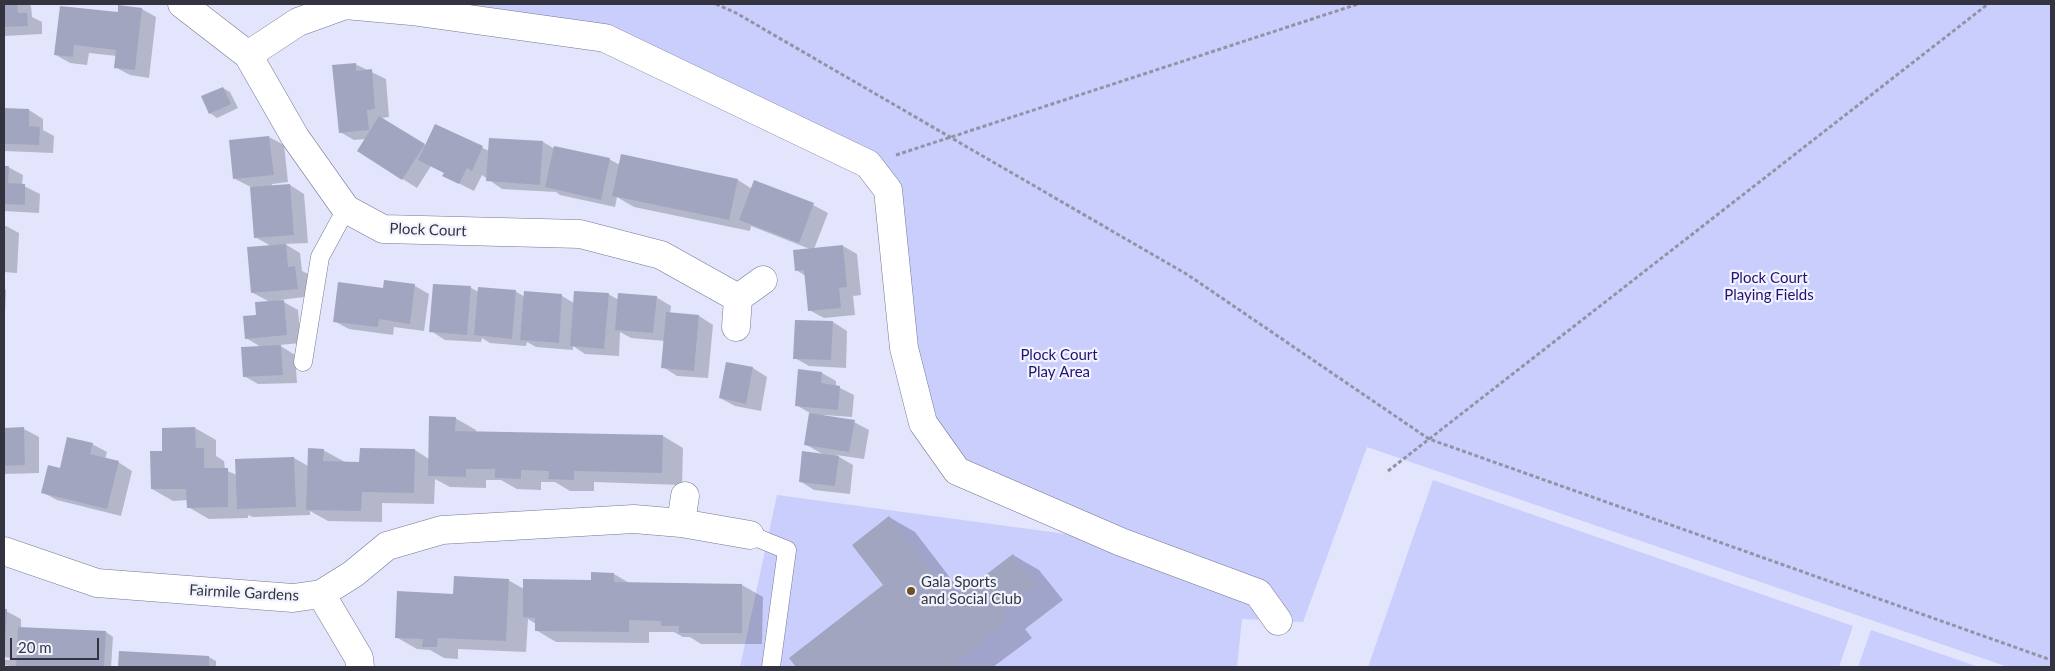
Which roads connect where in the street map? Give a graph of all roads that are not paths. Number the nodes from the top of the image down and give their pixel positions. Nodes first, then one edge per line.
1 (182, 4) edge
2 (248, 56) junction
3 (346, 210) junction
4 (763, 280) dead end
5 (738, 298) junction
6 (736, 327) dead end
7 (302, 362) dead end
8 (685, 496) dead end
9 (681, 523) junction
10 (750, 535) joint
11 (4, 552) edge
12 (321, 594) junction
13 (1278, 621) dead end
14 (360, 667) edge
15 (771, 667) edge

1 - 2 street, Plock Court
2 - 3 street, Plock Court
2 - 13 street
3 - 5 street, Plock Court
3 - 7 lane
4 - 5 street
5 - 6 street
8 - 9 street
9 - 10 street, Fairmile Gardens
9 - 12 street, Fairmile Gardens
10 - 15 lane
11 - 12 street, Fairmile Gardens
12 - 14 street

